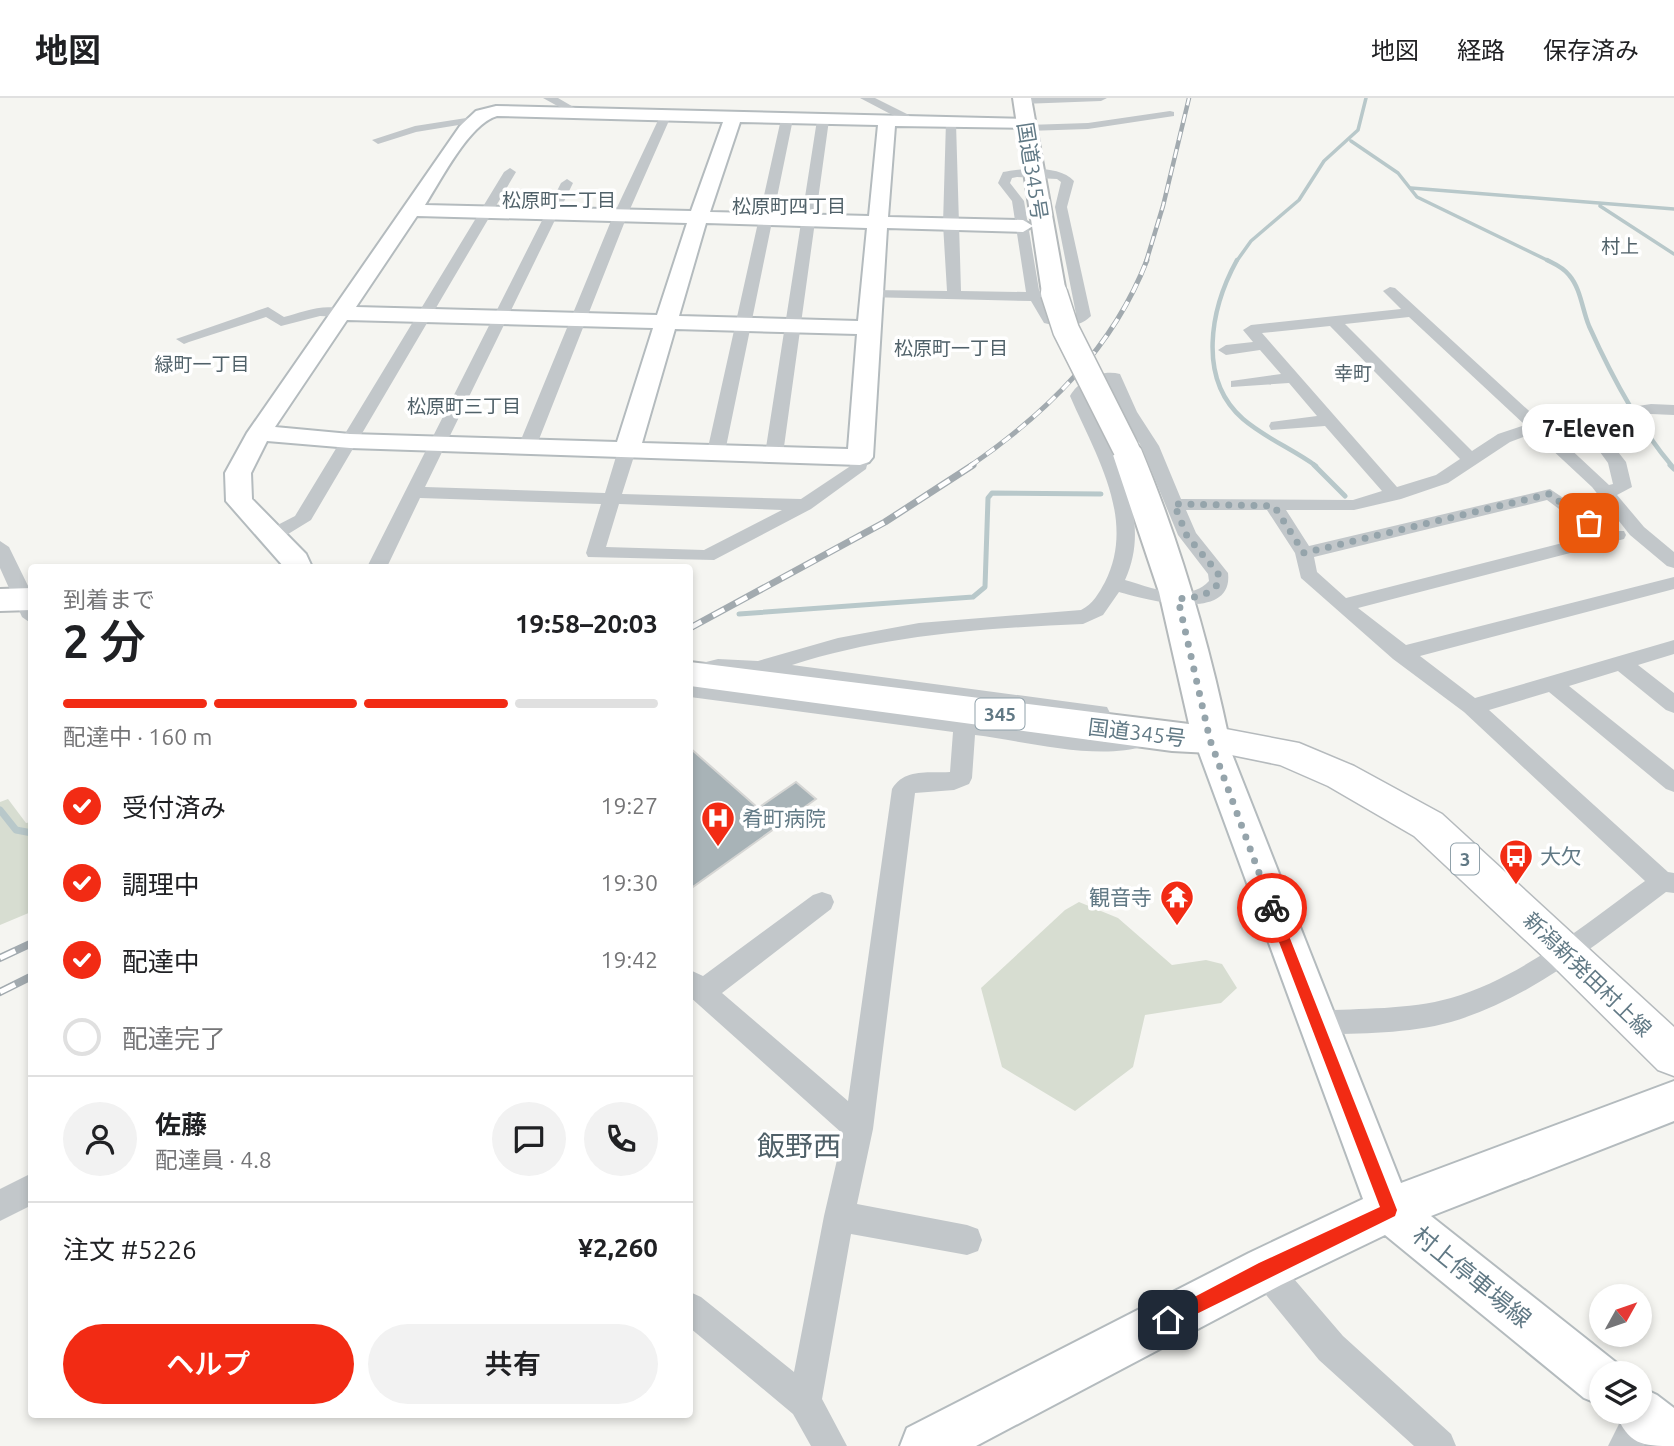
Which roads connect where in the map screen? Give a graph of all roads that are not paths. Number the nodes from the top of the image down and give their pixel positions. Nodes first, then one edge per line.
1 (549, 98) edge
2 (866, 98) edge
3 (1101, 98) edge
4 (1022, 99) edge
5 (576, 112) junction
6 (1170, 114) dead end
7 (665, 116) junction
8 (733, 117) junction
9 (478, 119) junction
10 (787, 119) junction
11 (822, 120) junction
12 (897, 122) junction
13 (950, 123) junction
14 (1026, 126) junction
15 (378, 140) dead end
16 (510, 172) dead end
17 (1032, 173) junction
18 (567, 184) dead end
19 (414, 210) junction
20 (488, 212) junction
21 (552, 214) junction
22 (620, 216) junction
23 (698, 218) junction
24 (765, 219) junction
25 (808, 220) junction
26 (879, 222) junction
27 (950, 224) junction
28 (1023, 226) junction
29 (1390, 291) dead end
30 (872, 294) junction
31 (954, 295) junction
32 (1044, 295) junction
33 (1411, 312) junction
34 (341, 313) junction
35 (425, 316) junction
36 (500, 318) junction
37 (580, 320) junction
38 (1334, 321) junction
39 (666, 323) junction
40 (743, 325) junction
41 (792, 326) junction
42 (868, 328) junction
43 (184, 339) dead end
44 (1264, 345) junction
45 (1226, 350) dead end
46 (1293, 377) junction
47 (1237, 384) dead end
48 (1674, 410) edge
49 (1330, 420) junction
50 (1585, 421) junction
51 (1277, 426) dead end
52 (1537, 426) junction
53 (259, 433) junction
54 (350, 441) junction
55 (438, 443) junction
56 (527, 447) junction
57 (627, 450) junction
58 (716, 452) junction
59 (774, 454) junction
60 (860, 457) junction
61 (1472, 461) junction
62 (414, 492) junction
63 (1607, 492) junction
64 (1395, 495) junction
65 (612, 499) junction
66 (1174, 504) junction
67 (805, 505) junction
68 (1274, 506) junction
69 (1637, 531) junction
70 (272, 535) junction
71 (1608, 537) junction
72 (0, 547) edge
73 (1304, 553) junction
74 (1674, 562) edge
75 (297, 564) edge
76 (378, 564) edge
77 (1674, 583) edge
78 (1115, 584) junction
79 (1178, 599) junction
80 (22, 604) edge
81 (1342, 606) junction
82 (1674, 647) edge
83 (1400, 654) junction
84 (1621, 663) junction
85 (759, 668) junction
86 (693, 673) edge
87 (693, 674) edge
88 (1552, 683) junction
89 (693, 689) edge
90 (1674, 705) edge
91 (1472, 707) junction
92 (965, 725) junction
93 (1191, 738) junction
94 (1674, 783) edge
95 (1668, 883) edge
96 (822, 902) dead end
97 (1566, 951) junction
98 (696, 987) edge
99 (1317, 1023) junction
100 (1674, 1056) edge
101 (1672, 1105) edge
102 (859, 1129) junction
103 (28, 1190) edge
104 (0, 1206) edge
105 (1389, 1210) junction
106 (839, 1216) junction
107 (967, 1240) dead end
108 (1265, 1269) junction
109 (693, 1310) edge
110 (1589, 1371) edge
111 (805, 1402) junction
112 (830, 1446) edge
113 (925, 1446) edge
114 (1439, 1446) edge

1 - 5 street
2 - 12 street
3 - 4 street
4 - 14 highway, 国道345号
5 - 7 street
5 - 9 street
6 - 14 street
7 - 8 street
7 - 22 street
8 - 10 street
8 - 23 street
9 - 15 street
9 - 19 street
10 - 11 street
10 - 24 street
11 - 12 street
11 - 25 street
12 - 13 street
12 - 26 street
13 - 14 street
13 - 27 street
14 - 17 highway, 国道345号
16 - 20 street
17 - 28 street
17 - 32 highway, 国道345号
17 - 32 street
18 - 21 street
19 - 20 street
19 - 34 street
20 - 21 street
20 - 35 street
21 - 22 street
21 - 36 street
22 - 23 street
22 - 37 street
23 - 24 street
23 - 39 street
24 - 25 street
24 - 40 street
25 - 26 street
25 - 41 street
26 - 27 street
26 - 30 street
27 - 28 street
27 - 31 street
28 - 32 street
29 - 33 street
30 - 31 street
30 - 42 street
31 - 32 street
32 - 79 highway, 国道345号, bridge
33 - 38 street
33 - 52 street
34 - 35 street
34 - 43 street
34 - 53 street
35 - 36 street
35 - 54 street
36 - 37 street
36 - 55 street
37 - 39 street
37 - 56 street
38 - 44 street
38 - 61 street
39 - 40 street
39 - 57 street
40 - 41 street
40 - 58 street
41 - 42 street
41 - 59 street
42 - 60 street
44 - 45 street
44 - 46 street
46 - 47 street
46 - 49 street
48 - 50 street
49 - 51 street
49 - 64 street
50 - 52 street
50 - 63 street
52 - 61 street
52 - 63 street
53 - 54 street
53 - 70 street
54 - 55 street
54 - 70 street
55 - 56 street
55 - 62 street
56 - 57 street
57 - 58 street
57 - 65 street
58 - 59 street
59 - 60 street
60 - 67 street
61 - 64 street
62 - 65 street
62 - 76 street
63 - 69 street
64 - 68 street
65 - 67 street
65 - 67 street
66 - 68 street
66 - 78 street
66 - 79 street
68 - 73 street
69 - 71 street
69 - 74 street
70 - 75 street
71 - 73 street
71 - 81 street
72 - 80 street
73 - 81 street
77 - 83 street
78 - 79 street
78 - 85 street
79 - 93 highway, 国道345号
81 - 83 street
82 - 84 street
83 - 91 street
84 - 88 street
84 - 90 street
85 - 86 street
85 - 93 street
87 - 93 highway, 国道345号 / 345
88 - 91 street
88 - 94 street
89 - 92 street
91 - 95 street
92 - 93 street
92 - 102 street
93 - 97 main road, 新潟新発田村上線 / 3
93 - 99 street
95 - 97 street
96 - 98 street
97 - 99 street
97 - 100 main road, 新潟新発田村上線 / 3
98 - 102 street
99 - 105 street
101 - 105 street
102 - 106 street
103 - 104 street
105 - 108 street
105 - 110 street, 村上停車場線
106 - 107 street
106 - 111 street
108 - 113 street
108 - 114 street
109 - 111 street
111 - 112 street

